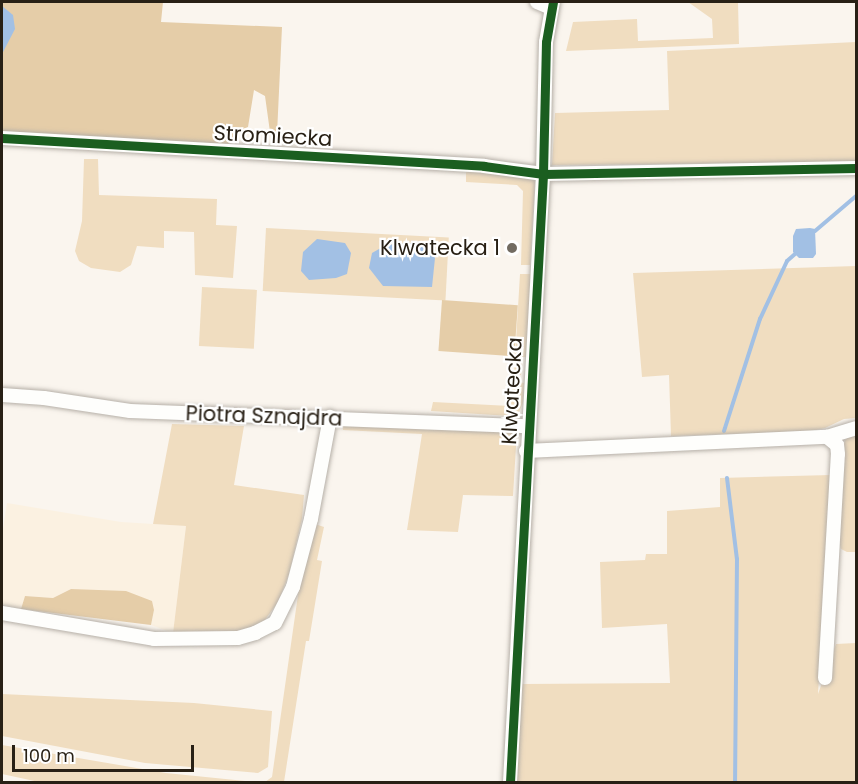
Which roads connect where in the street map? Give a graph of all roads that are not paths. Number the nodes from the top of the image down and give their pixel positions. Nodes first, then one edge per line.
1 (537, 2) edge
2 (552, 5) edge
3 (2, 138) edge
4 (856, 168) edge
5 (543, 174) junction
6 (2, 395) edge
7 (330, 417) junction
8 (527, 426) junction
9 (856, 428) edge
10 (827, 437) junction
11 (526, 451) junction
12 (2, 613) edge
13 (825, 678) dead end
14 (510, 783) edge

1 - 2 street
2 - 5 street, Klwatecka
3 - 5 street, Stromiecka
4 - 5 street, Stromiecka
5 - 8 street, Klwatecka
6 - 7 street, Piotra Sznajdra
7 - 8 street, Piotra Sznajdra
7 - 12 street
8 - 11 street, Klwatecka
9 - 10 street
10 - 11 street
10 - 13 street
11 - 14 street, Klwatecka

